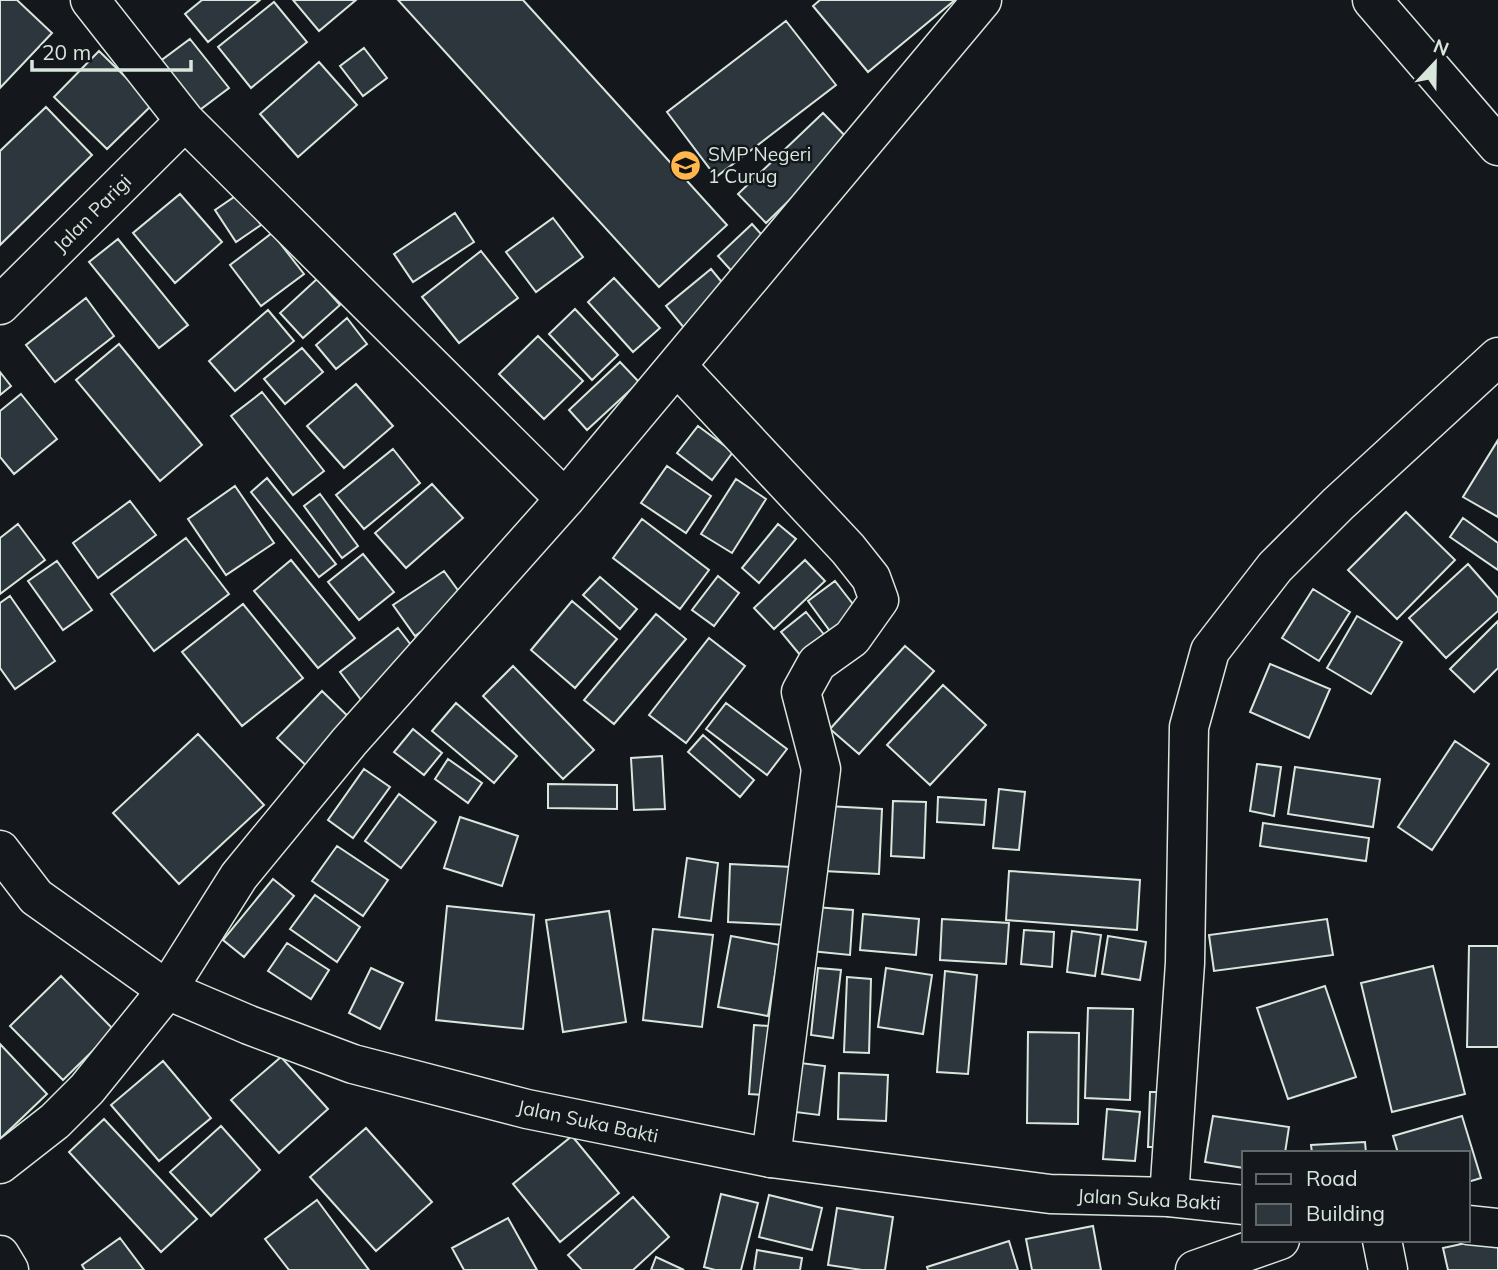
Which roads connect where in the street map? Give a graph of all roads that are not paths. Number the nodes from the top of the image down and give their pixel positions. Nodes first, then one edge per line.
1 (90, 0) edge
2 (982, 0) edge
3 (1372, 0) edge
4 (185, 121) junction
5 (1498, 146) edge
6 (0, 305) edge
7 (1498, 357) edge
8 (677, 366) junction
9 (565, 499) junction
10 (0, 850) edge
11 (167, 990) junction
12 (771, 1158) junction
13 (0, 1164) edge
14 (1169, 1197) junction
15 (1242, 1205) edge
16 (1470, 1225) edge
17 (1498, 1228) edge
18 (1274, 1242) edge
19 (1382, 1242) edge
20 (0, 1255) edge
21 (9, 1270) edge
22 (1195, 1270) edge
23 (1388, 1270) edge

1 - 4 street
2 - 8 street
3 - 5 street
4 - 6 street, Jalan Parigi
4 - 9 street
7 - 14 street
8 - 9 street
8 - 12 street
9 - 11 street
10 - 11 street, Jalan Suka Bakti
11 - 12 street, Jalan Suka Bakti
11 - 13 street
12 - 14 street, Jalan Suka Bakti
14 - 15 street, Jalan Suka Bakti
16 - 17 street
18 - 22 street
19 - 23 street
20 - 21 street

